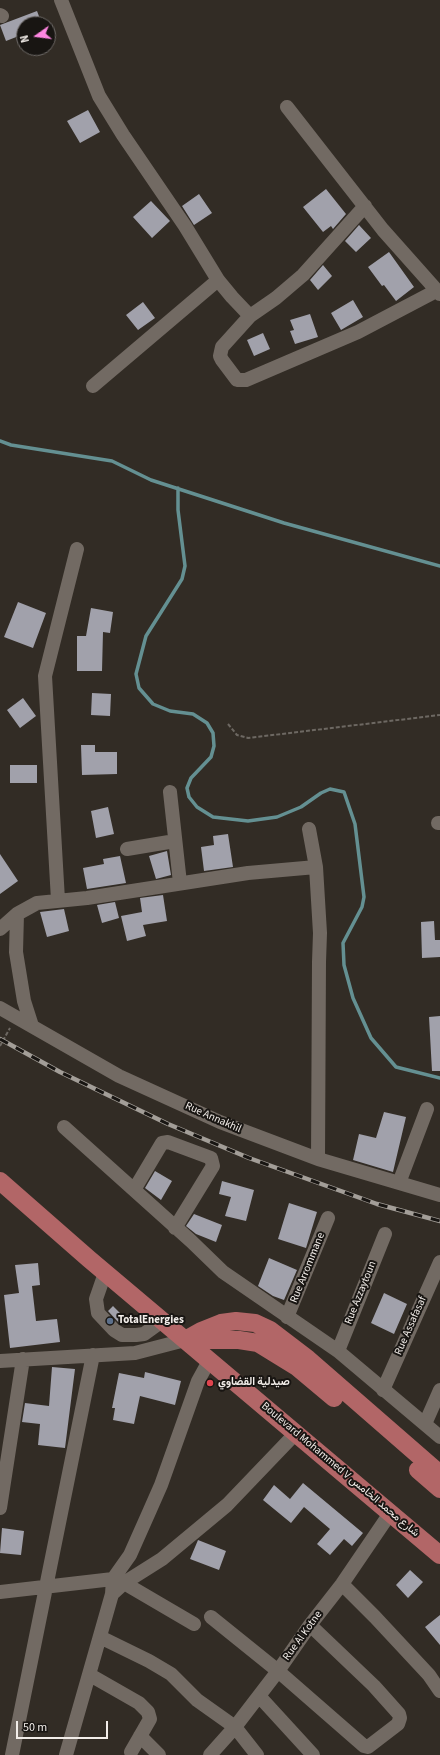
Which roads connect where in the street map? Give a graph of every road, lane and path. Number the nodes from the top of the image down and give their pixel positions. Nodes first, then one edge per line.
1 (61, 0) edge
2 (287, 107) dead end
3 (365, 206) junction
4 (218, 280) junction
5 (438, 293) edge
6 (250, 316) junction
7 (93, 386) dead end
8 (77, 549) dead end
9 (440, 715) edge
10 (228, 724) dead end
11 (170, 792) dead end
12 (309, 829) dead end
13 (175, 841) junction
14 (127, 850) dead end
15 (316, 867) junction
16 (180, 883) junction
17 (58, 900) junction
18 (17, 914) junction
19 (0, 928) edge
20 (0, 1008) edge
21 (12, 1025) dead end
22 (32, 1026) junction
23 (0, 1046) edge
24 (427, 1109) dead end
25 (64, 1127) dead end
26 (318, 1159) junction
27 (0, 1181) edge
28 (399, 1183) junction
29 (134, 1190) junction
30 (440, 1195) edge
31 (328, 1218) dead end
32 (175, 1228) junction
33 (385, 1234) dead end
34 (440, 1262) edge
35 (105, 1273) junction
36 (287, 1317) junction
37 (162, 1321) junction
38 (136, 1335) junction
39 (184, 1340) junction
40 (338, 1351) junction
41 (144, 1352) junction
42 (92, 1355) junction
43 (23, 1359) junction
44 (0, 1361) edge
45 (209, 1361) junction
46 (383, 1390) junction
47 (440, 1390) edge
48 (425, 1424) junction
49 (295, 1434) junction
50 (440, 1437) edge
51 (440, 1474) edge
52 (440, 1489) edge
53 (0, 1508) edge
54 (391, 1512) junction
55 (440, 1554) edge
56 (119, 1581) junction
57 (342, 1584) junction
58 (46, 1588) junction
59 (0, 1592) edge
60 (211, 1617) dead end
61 (194, 1624) dead end
62 (310, 1625) junction
63 (100, 1637) junction
64 (278, 1671) junction
65 (90, 1675) junction
66 (440, 1691) edge
67 (259, 1696) junction
68 (236, 1727) junction
69 (140, 1736) junction
70 (370, 1751) edge
71 (131, 1752) dead end
72 (12, 1755) edge
73 (66, 1755) edge
74 (159, 1755) edge
75 (210, 1755) edge
76 (258, 1755) edge
77 (313, 1755) edge

1 - 4 street
2 - 3 street
3 - 5 street
3 - 6 street
4 - 6 street
4 - 7 street
5 - 6 street
8 - 17 street
9 - 10 path
11 - 13 street
12 - 15 street
13 - 14 street
13 - 16 street
15 - 16 street
15 - 26 street
16 - 17 street
17 - 18 street
18 - 19 street
18 - 22 street
20 - 22 street, Rue Annakhil
21 - 23 path
22 - 26 street, Rue Annakhil
24 - 28 street
25 - 29 street
26 - 28 street, Rue Annakhil
27 - 35 main road, Boulevard Mohammed V شارع محمد الخامس
28 - 30 street, Rue Annakhil
29 - 32 street
29 - 32 street
31 - 36 street, Rue Arrommane
32 - 36 street
33 - 40 street, Rue Azzaytoun
34 - 46 street, Rue Assafasaf
35 - 37 main road, Boulevard Mohammed V شارع محمد الخامس
35 - 38 street
36 - 40 street
37 - 38 street
37 - 39 main road, Boulevard Mohammed V شارع محمد الخامس
38 - 41 street
39 - 41 street
39 - 45 main road, Boulevard Mohammed V شارع محمد الخامس
39 - 51 main road
39 - 52 main road
40 - 46 street
41 - 42 street
42 - 43 street
42 - 58 street
43 - 44 street
43 - 53 street
45 - 49 main road, Boulevard Mohammed V شارع محمد الخامس
45 - 56 street
46 - 48 street
47 - 48 street
48 - 50 street
49 - 54 main road, Boulevard Mohammed V شارع محمد الخامس
49 - 56 street
54 - 55 main road, Boulevard Mohammed V شارع محمد الخامس
54 - 57 street, Rue Al Kotne
56 - 58 street
56 - 61 street
56 - 63 street
57 - 62 street, Rue Al Kotne
57 - 66 street
58 - 59 street
58 - 72 street
60 - 64 street
62 - 64 street, Rue Al Kotne
62 - 70 street
63 - 65 street
63 - 68 street
64 - 67 street, Rue Al Kotne
64 - 70 street
65 - 69 street
65 - 73 street
67 - 68 street, Rue Al Kotne
67 - 77 street
68 - 75 street, Rue Al Kotne
68 - 76 street
69 - 71 street
69 - 74 street

